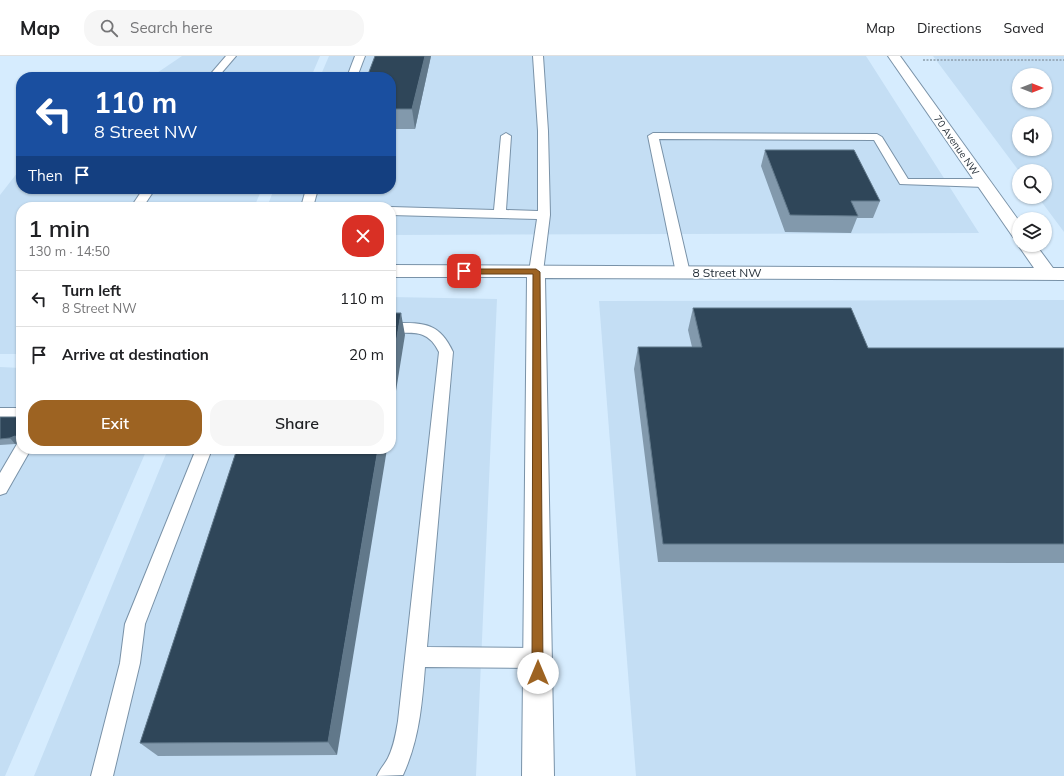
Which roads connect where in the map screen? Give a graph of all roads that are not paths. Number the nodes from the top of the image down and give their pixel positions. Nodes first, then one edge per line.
1 (231, 56) edge
2 (360, 56) edge
3 (538, 56) edge
4 (896, 58) edge
5 (217, 72) edge
6 (354, 72) edge
7 (506, 136) dead end
8 (984, 183) junction
9 (396, 211) edge
10 (500, 214) junction
11 (544, 215) junction
12 (1012, 223) edge
13 (1035, 252) edge
14 (396, 271) edge
15 (536, 272) junction
16 (683, 272) junction
17 (1056, 274) edge
18 (396, 328) edge
19 (0, 414) edge
20 (16, 414) edge
21 (20, 454) edge
22 (202, 454) edge
23 (0, 488) edge
24 (416, 657) junction
25 (537, 658) junction
26 (102, 776) edge
27 (388, 776) edge
28 (538, 776) edge

1 - 5 lane
2 - 6 lane
3 - 11 lane
4 - 8 street, 70 Avenue NW
7 - 10 lane
8 - 12 street, 70 Avenue NW
8 - 16 lane
9 - 10 lane
10 - 11 lane
11 - 15 lane
13 - 17 street
14 - 15 street, 8 Street NW
15 - 16 street, 8 Street NW
15 - 25 street
16 - 17 street, 8 Street NW
18 - 24 lane
19 - 20 lane
21 - 23 lane
22 - 26 lane
24 - 25 lane
24 - 27 lane
25 - 28 street

